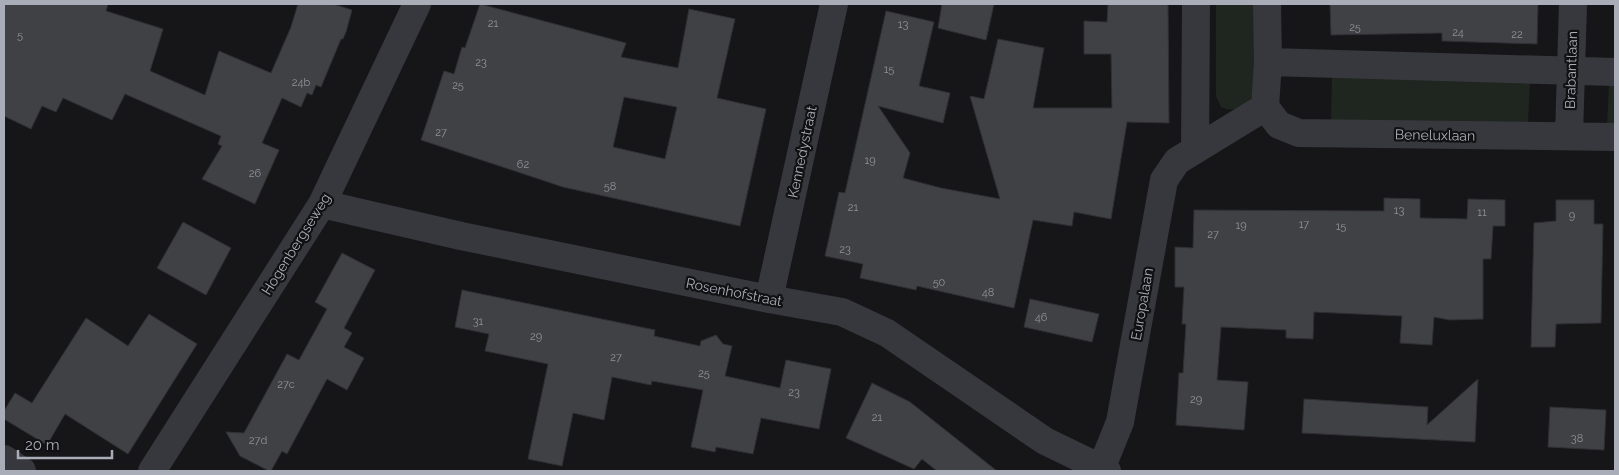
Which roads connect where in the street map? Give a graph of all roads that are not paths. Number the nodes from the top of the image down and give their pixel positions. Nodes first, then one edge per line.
1 (417, 4) edge
2 (834, 4) edge
3 (1196, 4) edge
4 (1267, 4) edge
5 (1573, 4) edge
6 (1268, 62) junction
7 (1571, 71) junction
8 (1615, 72) edge
9 (1265, 107) junction
10 (1569, 136) junction
11 (1615, 137) edge
12 (1195, 150) junction
13 (322, 204) junction
14 (769, 300) junction
15 (4, 459) edge
16 (1104, 470) edge
17 (22, 471) edge
18 (152, 471) edge

1 - 13 street, Hogenbergseweg
2 - 14 street, Kennedystraat
3 - 12 street
4 - 6 street
5 - 7 street, Brabantlaan
6 - 7 street
6 - 9 street
7 - 8 street
7 - 10 street, Brabantlaan
9 - 10 street, Beneluxlaan
9 - 12 street, Europalaan
10 - 11 street, Beneluxlaan
12 - 16 street, Europalaan
13 - 14 street, Rosenhofstraat
13 - 18 street, Hogenbergseweg
14 - 16 street, Rosenhofstraat
15 - 17 street

